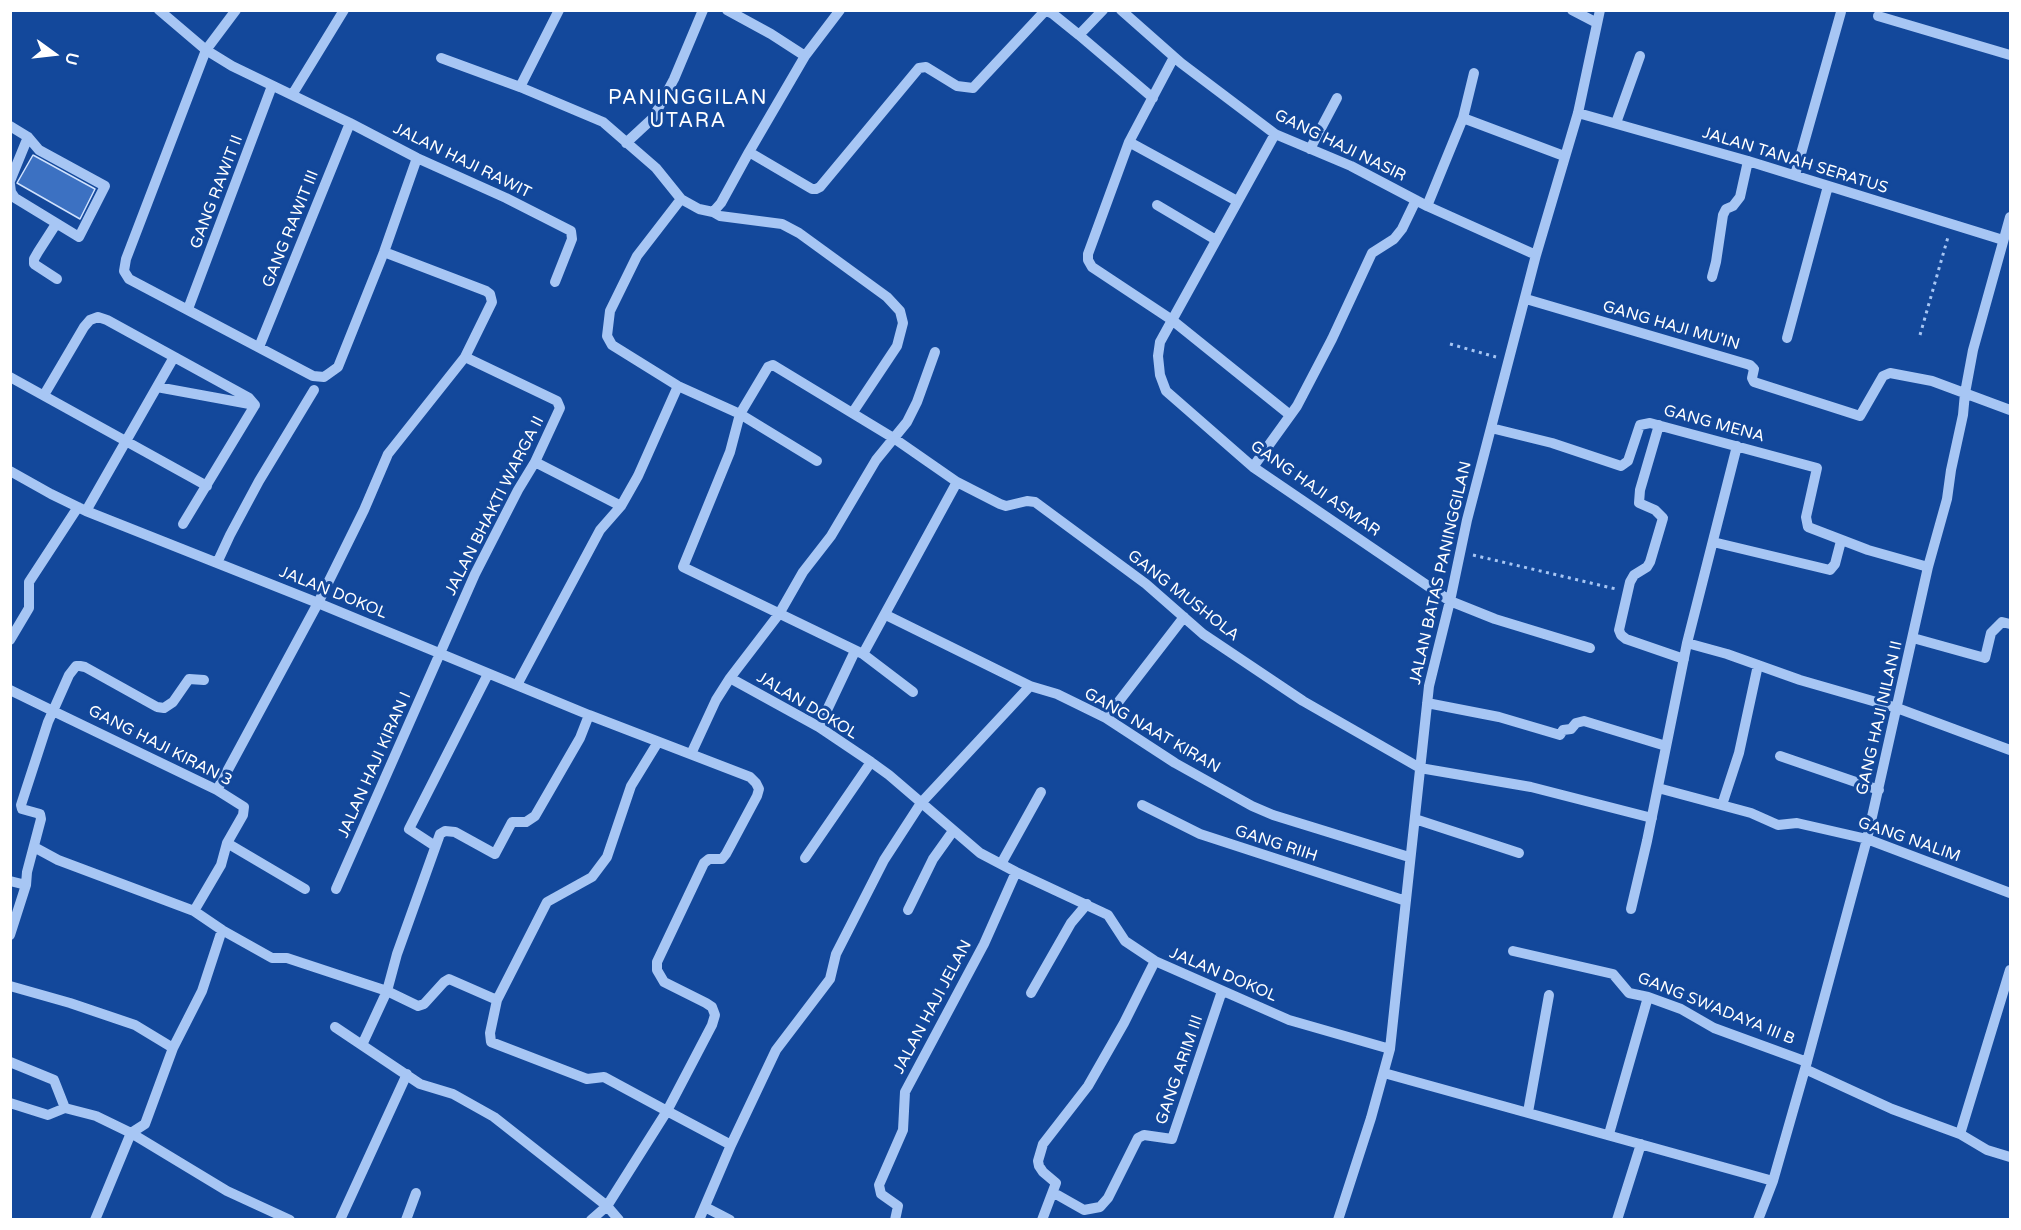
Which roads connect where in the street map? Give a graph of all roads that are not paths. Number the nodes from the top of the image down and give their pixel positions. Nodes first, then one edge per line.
1 (159, 10) edge
2 (236, 10) edge
3 (344, 10) edge
4 (558, 10) edge
5 (703, 10) edge
6 (727, 10) edge
7 (840, 10) edge
8 (1103, 10) edge
9 (1121, 10) edge
10 (1572, 10) edge
11 (1600, 10) edge
12 (1841, 12) dead end
13 (1062, 15) edge
14 (1878, 16) dead end
15 (1597, 23) junction
16 (1079, 35) junction
17 (206, 50) junction
18 (805, 56) junction
19 (1640, 56) dead end
20 (2010, 56) edge
21 (1174, 57) junction
22 (441, 58) dead end
23 (1474, 73) dead end
24 (272, 86) junction
25 (520, 87) junction
26 (292, 95) junction
27 (1153, 98) junction
28 (1336, 98) dead end
29 (1578, 112) junction
30 (1463, 118) junction
31 (350, 123) junction
32 (1616, 123) junction
33 (10, 126) edge
34 (1275, 134) junction
35 (28, 137) junction
36 (626, 142) junction
37 (1129, 142) junction
38 (10, 146) edge
39 (1310, 149) junction
40 (39, 150) junction
41 (21, 151) junction
42 (749, 152) junction
43 (1564, 156) junction
44 (417, 158) junction
45 (1748, 161) junction
46 (1795, 175) junction
47 (10, 183) edge
48 (1828, 186) junction
49 (681, 199) junction
50 (1416, 200) junction
51 (1238, 201) junction
52 (1158, 206) dead end
53 (1427, 206) junction
54 (713, 212) junction
55 (2010, 217) edge
56 (56, 224) junction
57 (1215, 240) junction
58 (2003, 240) junction
59 (384, 252) junction
60 (1536, 255) junction
61 (1712, 277) dead end
62 (57, 279) dead end
63 (555, 282) dead end
64 (1526, 299) junction
65 (188, 309) junction
66 (1172, 320) junction
67 (1787, 338) dead end
68 (259, 347) junction
69 (935, 352) dead end
70 (174, 357) junction
71 (465, 357) junction
72 (10, 377) edge
73 (157, 387) junction
74 (678, 387) junction
75 (314, 390) dead end
76 (1965, 393) junction
77 (44, 395) junction
78 (255, 405) junction
79 (2010, 410) edge
80 (853, 412) junction
81 (740, 414) junction
82 (1290, 416) junction
83 (1659, 425) junction
84 (1491, 428) junction
85 (895, 439) junction
86 (126, 440) junction
87 (1737, 446) junction
88 (817, 461) dead end
89 (535, 462) junction
90 (1253, 467) junction
91 (10, 471) edge
92 (957, 482) junction
93 (207, 486) junction
94 (621, 506) junction
95 (82, 509) junction
96 (183, 524) dead end
97 (1841, 541) junction
98 (1713, 542) junction
99 (218, 563) junction
100 (1928, 567) junction
101 (1450, 602) junction
102 (318, 603) junction
103 (779, 614) junction
104 (886, 615) junction
105 (1184, 617) junction
106 (2010, 624) edge
107 (1913, 638) junction
108 (10, 640) edge
109 (1687, 643) junction
110 (1590, 648) dead end
111 (859, 652) junction
112 (441, 653) junction
113 (1684, 658) junction
114 (1758, 665) junction
115 (488, 674) junction
116 (730, 678) junction
117 (204, 681) dead end
118 (517, 685) junction
119 (1030, 686) junction
120 (10, 690) edge
121 (913, 692) dead end
122 (1427, 703) junction
123 (1897, 708) junction
124 (53, 711) junction
125 (589, 715) junction
126 (1106, 718) junction
127 (819, 727) junction
128 (658, 742) junction
129 (1666, 746) junction
130 (2010, 750) edge
131 (691, 754) junction
132 (1780, 756) dead end
133 (871, 762) junction
134 (1420, 768) junction
135 (1658, 788) junction
136 (217, 790) junction
137 (1879, 790) junction
138 (1041, 792) dead end
139 (921, 803) junction
140 (1142, 805) dead end
141 (1722, 805) junction
142 (1652, 818) junction
143 (1415, 819) junction
144 (953, 831) junction
145 (1867, 838) junction
146 (227, 843) junction
147 (435, 846) junction
148 (34, 847) junction
149 (1519, 853) dead end
150 (1409, 857) junction
151 (805, 858) dead end
152 (1001, 864) junction
153 (1016, 872) junction
154 (10, 881) edge
155 (26, 885) junction
156 (305, 889) dead end
157 (336, 889) dead end
158 (2010, 893) edge
159 (1406, 901) junction
160 (1087, 904) junction
161 (1631, 909) dead end
162 (908, 910) dead end
163 (194, 911) junction
164 (222, 930) junction
165 (10, 935) edge
166 (1514, 951) dead end
167 (1155, 962) junction
168 (2010, 970) edge
169 (10, 986) edge
170 (387, 991) junction
171 (1222, 991) junction
172 (1031, 993) dead end
173 (1549, 995) dead end
174 (1648, 997) junction
175 (497, 1000) junction
176 (335, 1028) dead end
177 (362, 1045) junction
178 (173, 1048) junction
179 (1390, 1049) junction
180 (10, 1062) edge
181 (1806, 1066) junction
182 (407, 1074) junction
183 (1384, 1074) junction
184 (10, 1103) edge
185 (65, 1108) junction
186 (667, 1111) junction
187 (1528, 1112) junction
188 (131, 1133) junction
189 (1609, 1134) junction
190 (1960, 1134) junction
191 (1641, 1144) junction
192 (731, 1145) junction
193 (2010, 1156) edge
194 (1773, 1181) junction
195 (416, 1193) dead end
196 (1054, 1193) junction
197 (607, 1206) junction
198 (705, 1207) junction
199 (95, 1220) edge
200 (290, 1220) edge
201 (340, 1220) edge
202 (406, 1220) edge
203 (591, 1220) edge
204 (619, 1220) edge
205 (699, 1220) edge
206 (730, 1220) edge
207 (895, 1220) edge
208 (1042, 1220) edge
209 (1338, 1220) edge
210 (1617, 1220) edge
211 (1758, 1220) edge

1 - 17 street, JALAN HAJI RAWIT
2 - 17 street
3 - 26 street
4 - 25 street
5 - 36 street
6 - 18 street
7 - 18 street
8 - 16 street
9 - 21 street, GANG HAJI NASIR
10 - 15 street
11 - 15 street, JALAN BATAS PANINGGILAN
12 - 46 street
13 - 16 street
13 - 42 street
14 - 20 street
15 - 29 street, JALAN BATAS PANINGGILAN
16 - 27 street
17 - 24 street, JALAN HAJI RAWIT
17 - 65 street
18 - 42 street
19 - 32 street
21 - 27 street
21 - 34 street, GANG HAJI NASIR
22 - 25 street
23 - 30 street
24 - 26 street, JALAN HAJI RAWIT
24 - 65 street, GANG RAWIT II
25 - 36 street
26 - 31 street, JALAN HAJI RAWIT
27 - 37 street
28 - 39 street
29 - 32 street, JALAN TANAH SERATUS
29 - 43 street, JALAN BATAS PANINGGILAN
30 - 43 street
30 - 53 street
31 - 44 street, JALAN HAJI RAWIT
31 - 68 street, GANG RAWIT III
32 - 45 street, JALAN TANAH SERATUS
33 - 35 street
34 - 39 street, GANG HAJI NASIR
34 - 51 street, GANG HAJI ASMAR
35 - 40 street
35 - 41 street
36 - 49 street
37 - 51 street
37 - 66 street
38 - 41 street
39 - 50 street, GANG HAJI NASIR
40 - 41 street
40 - 56 street
41 - 47 street
42 - 54 street
43 - 60 street, JALAN BATAS PANINGGILAN
44 - 59 street
44 - 63 street, JALAN HAJI RAWIT
45 - 46 street, JALAN TANAH SERATUS
45 - 61 street
46 - 48 street, JALAN TANAH SERATUS
47 - 56 street
48 - 58 street, JALAN TANAH SERATUS
48 - 67 street
49 - 54 street
49 - 74 street
50 - 53 street, GANG HAJI NASIR
50 - 82 street
51 - 57 street, GANG HAJI ASMAR
52 - 57 street
53 - 60 street, GANG HAJI NASIR
54 - 80 street
55 - 58 street, GANG HAJI NILAN II
56 - 62 street
57 - 66 street, GANG HAJI ASMAR
58 - 76 street, GANG HAJI NILAN II
59 - 68 street
59 - 71 street
60 - 64 street, JALAN BATAS PANINGGILAN
64 - 76 street, GANG HAJI MU'IN
64 - 84 street, JALAN BATAS PANINGGILAN
65 - 68 street
66 - 82 street
66 - 90 street, GANG HAJI ASMAR
69 - 85 street
70 - 73 street
70 - 77 street
70 - 78 street
71 - 89 street, JALAN BHAKTI WARGA II
71 - 102 street
72 - 77 street
73 - 78 street
73 - 86 street
74 - 81 street
74 - 94 street
75 - 99 street
76 - 79 street
76 - 100 street, GANG HAJI NILAN II
77 - 86 street
78 - 93 street
80 - 81 street, GANG MUSHOLA
80 - 85 street, GANG MUSHOLA
81 - 88 street
81 - 103 street
82 - 90 street
83 - 84 street, GANG MENA
83 - 87 street, GANG MENA
83 - 113 street
84 - 101 street, JALAN BATAS PANINGGILAN
85 - 92 street, GANG MUSHOLA
85 - 103 street
86 - 93 street
86 - 95 street
87 - 97 street, GANG MENA
87 - 98 street
89 - 94 street
89 - 112 street, JALAN BHAKTI WARGA II
90 - 101 street, GANG HAJI ASMAR
91 - 95 street, JALAN DOKOL
92 - 104 street
92 - 105 street, GANG MUSHOLA
93 - 96 street
94 - 118 street
95 - 99 street, JALAN DOKOL
95 - 108 street
97 - 98 street
97 - 100 street
98 - 109 street
99 - 102 street, JALAN DOKOL
100 - 107 street, GANG HAJI NILAN II
101 - 110 street, GANG HAJI ASMAR
101 - 122 street, JALAN BATAS PANINGGILAN
102 - 112 street, JALAN DOKOL
102 - 136 street
103 - 111 street
103 - 116 street
104 - 111 street
104 - 119 street, GANG NAAT KIRAN
105 - 126 street
105 - 134 street, GANG MUSHOLA
106 - 107 street
107 - 123 street, GANG HAJI NILAN II
109 - 113 street
109 - 114 street
111 - 121 street
111 - 127 street
112 - 115 street, JALAN DOKOL
112 - 157 street, JALAN HAJI KIRAN I
113 - 129 street
114 - 123 street
114 - 141 street
115 - 118 street, JALAN DOKOL
115 - 147 street
116 - 127 street, JALAN DOKOL
116 - 131 street, JALAN DOKOL
117 - 124 street
118 - 125 street, JALAN DOKOL
119 - 126 street, GANG NAAT KIRAN
119 - 139 street
120 - 124 street, GANG HAJI KIRAN 3
122 - 129 street
122 - 134 street, JALAN BATAS PANINGGILAN
123 - 130 street
123 - 137 street, GANG HAJI NILAN II
124 - 136 street, GANG HAJI KIRAN 3
124 - 148 street
125 - 128 street, JALAN DOKOL
125 - 147 street
126 - 150 street, GANG NAAT KIRAN
127 - 133 street, JALAN DOKOL
128 - 131 street, JALAN DOKOL
128 - 175 street
129 - 135 street
131 - 186 street
132 - 137 street
133 - 139 street, JALAN DOKOL
133 - 151 street
134 - 142 street
134 - 143 street, JALAN BATAS PANINGGILAN
135 - 141 street, GANG NALIM
135 - 142 street
136 - 146 street, GANG HAJI KIRAN 3
137 - 145 street, GANG HAJI NILAN II
138 - 152 street
139 - 144 street, JALAN DOKOL
139 - 192 street
140 - 159 street, GANG RIIH
141 - 145 street, GANG NALIM
142 - 161 street
143 - 149 street
143 - 150 street, JALAN BATAS PANINGGILAN
144 - 152 street, JALAN DOKOL
144 - 162 street
145 - 158 street, GANG NALIM
145 - 181 street, GANG HAJI NILAN II
146 - 156 street
146 - 163 street, GANG HAJI KIRAN 3
147 - 170 street
148 - 155 street
148 - 163 street
150 - 159 street, JALAN BATAS PANINGGILAN
152 - 153 street, JALAN DOKOL
153 - 160 street, JALAN DOKOL
153 - 207 street, JALAN HAJI JELAN
154 - 155 street
155 - 165 street
159 - 179 street, JALAN BATAS PANINGGILAN
160 - 167 street, JALAN DOKOL
160 - 172 street
163 - 164 street
164 - 170 street
164 - 178 street
166 - 174 street, GANG SWADAYA III B
167 - 171 street, JALAN DOKOL
167 - 196 street
168 - 190 street
169 - 178 street
170 - 175 street
170 - 177 street
171 - 179 street, JALAN DOKOL
171 - 196 street, GANG ARIM III
173 - 187 street
174 - 181 street, GANG SWADAYA III B
174 - 189 street
175 - 186 street
176 - 177 street
177 - 182 street
178 - 188 street
179 - 183 street, JALAN BATAS PANINGGILAN
180 - 185 street
181 - 190 street, GANG SWADAYA III B
181 - 194 street, GANG HAJI NILAN II
182 - 197 street
182 - 201 street
183 - 187 street
183 - 209 street, JALAN BATAS PANINGGILAN
184 - 185 street
185 - 188 street
186 - 192 street
186 - 197 street
187 - 189 street
188 - 199 street
188 - 200 street
189 - 191 street
190 - 193 street, GANG SWADAYA III B
191 - 194 street
191 - 210 street
192 - 198 street
194 - 211 street, GANG HAJI NILAN II
195 - 202 street
196 - 208 street
197 - 203 street
197 - 204 street
198 - 205 street
198 - 206 street

